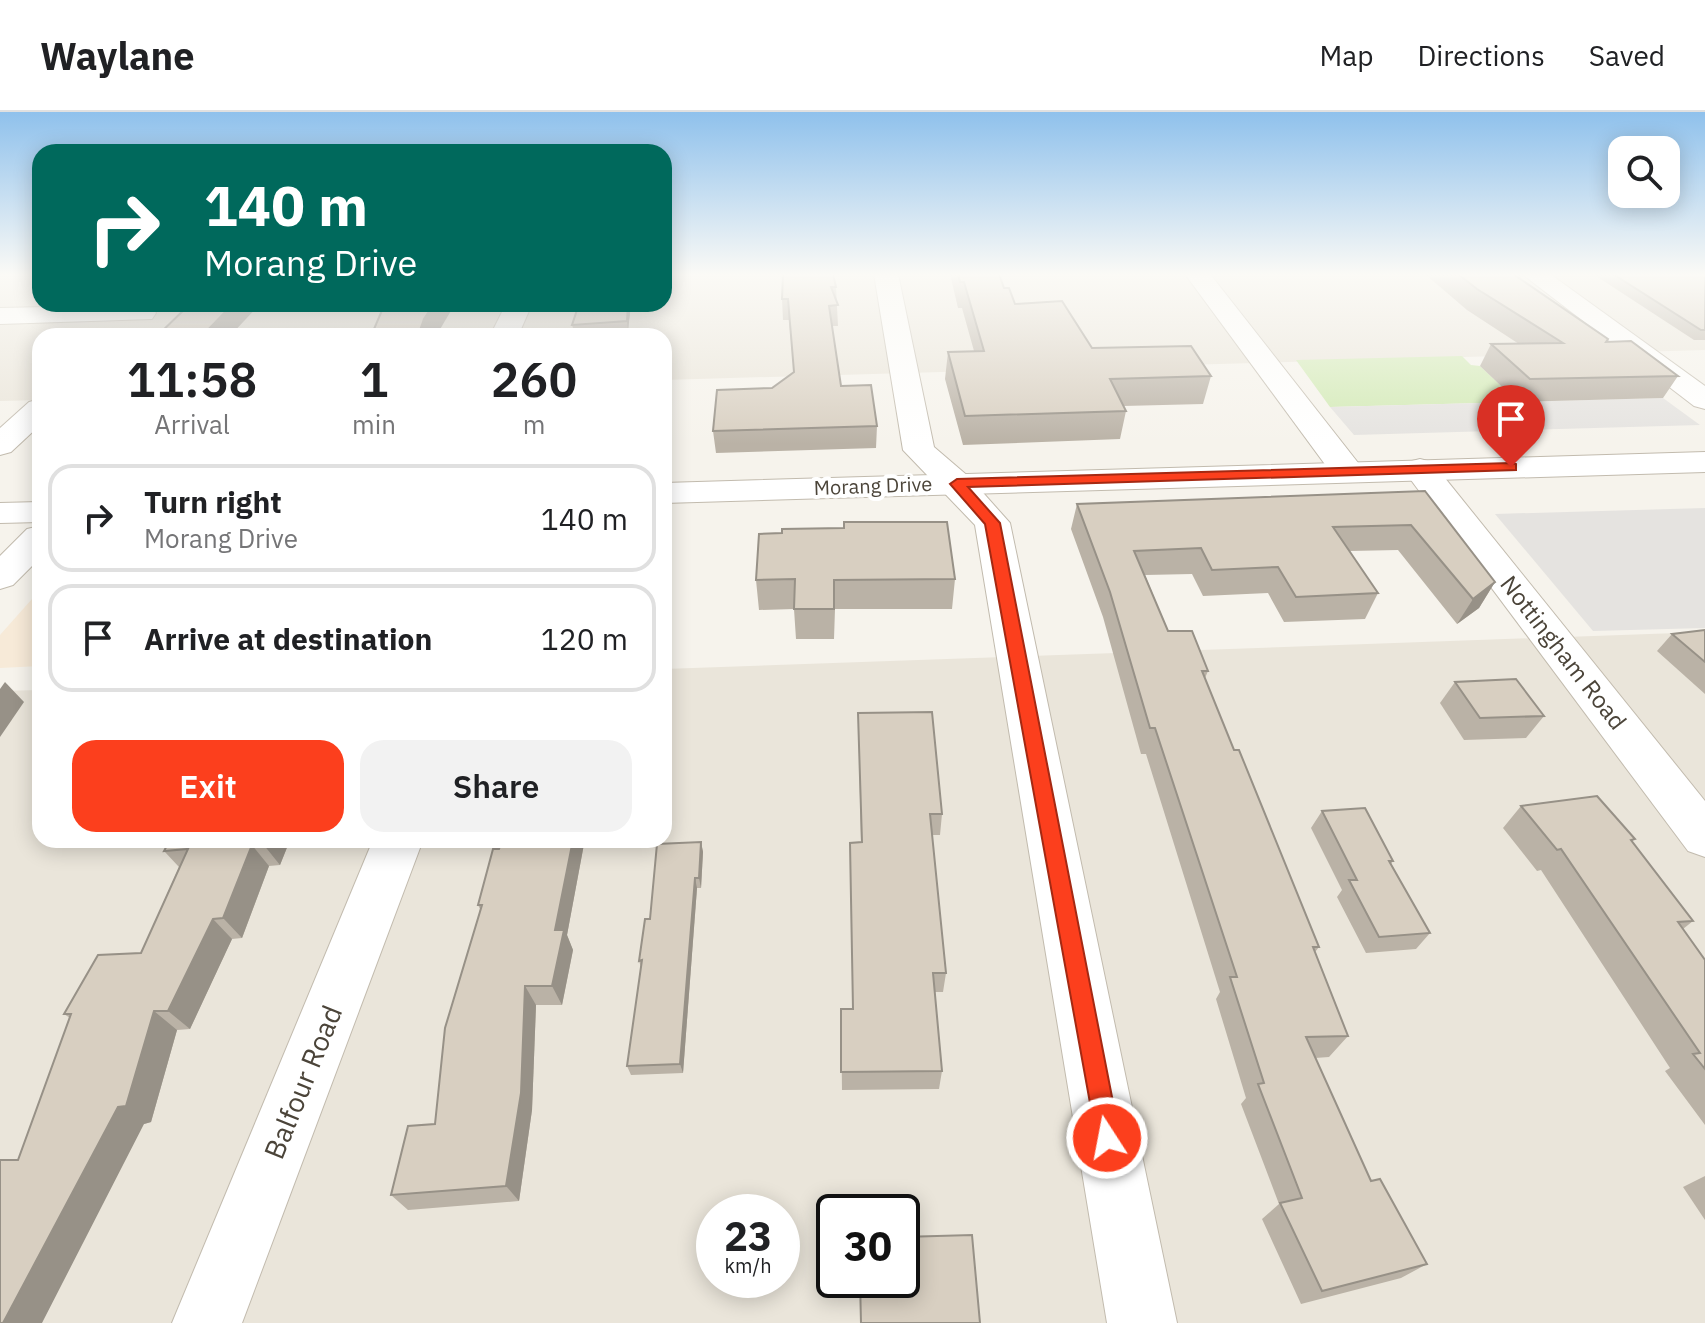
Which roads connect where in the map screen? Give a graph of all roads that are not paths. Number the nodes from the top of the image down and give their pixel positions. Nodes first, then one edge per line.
1 (897, 331) edge
2 (1240, 331) edge
3 (1611, 331) edge
4 (1705, 400) edge
5 (32, 415) edge
6 (0, 445) edge
7 (1705, 462) edge
8 (1420, 469) junction
9 (1347, 471) junction
10 (957, 484) junction
11 (672, 493) edge
12 (32, 512) edge
13 (0, 513) edge
14 (32, 545) edge
15 (0, 577) edge
16 (1705, 837) edge
17 (395, 848) edge
18 (207, 1323) edge
19 (1142, 1323) edge

1 - 10 street
2 - 9 street
3 - 4 street
5 - 6 street
7 - 8 street, Morang Drive
8 - 9 street, Morang Drive
8 - 16 street, Nottingham Road
9 - 10 street, Morang Drive
10 - 11 street, Morang Drive
10 - 19 street
12 - 13 street
14 - 15 street
17 - 18 street, Balfour Road

